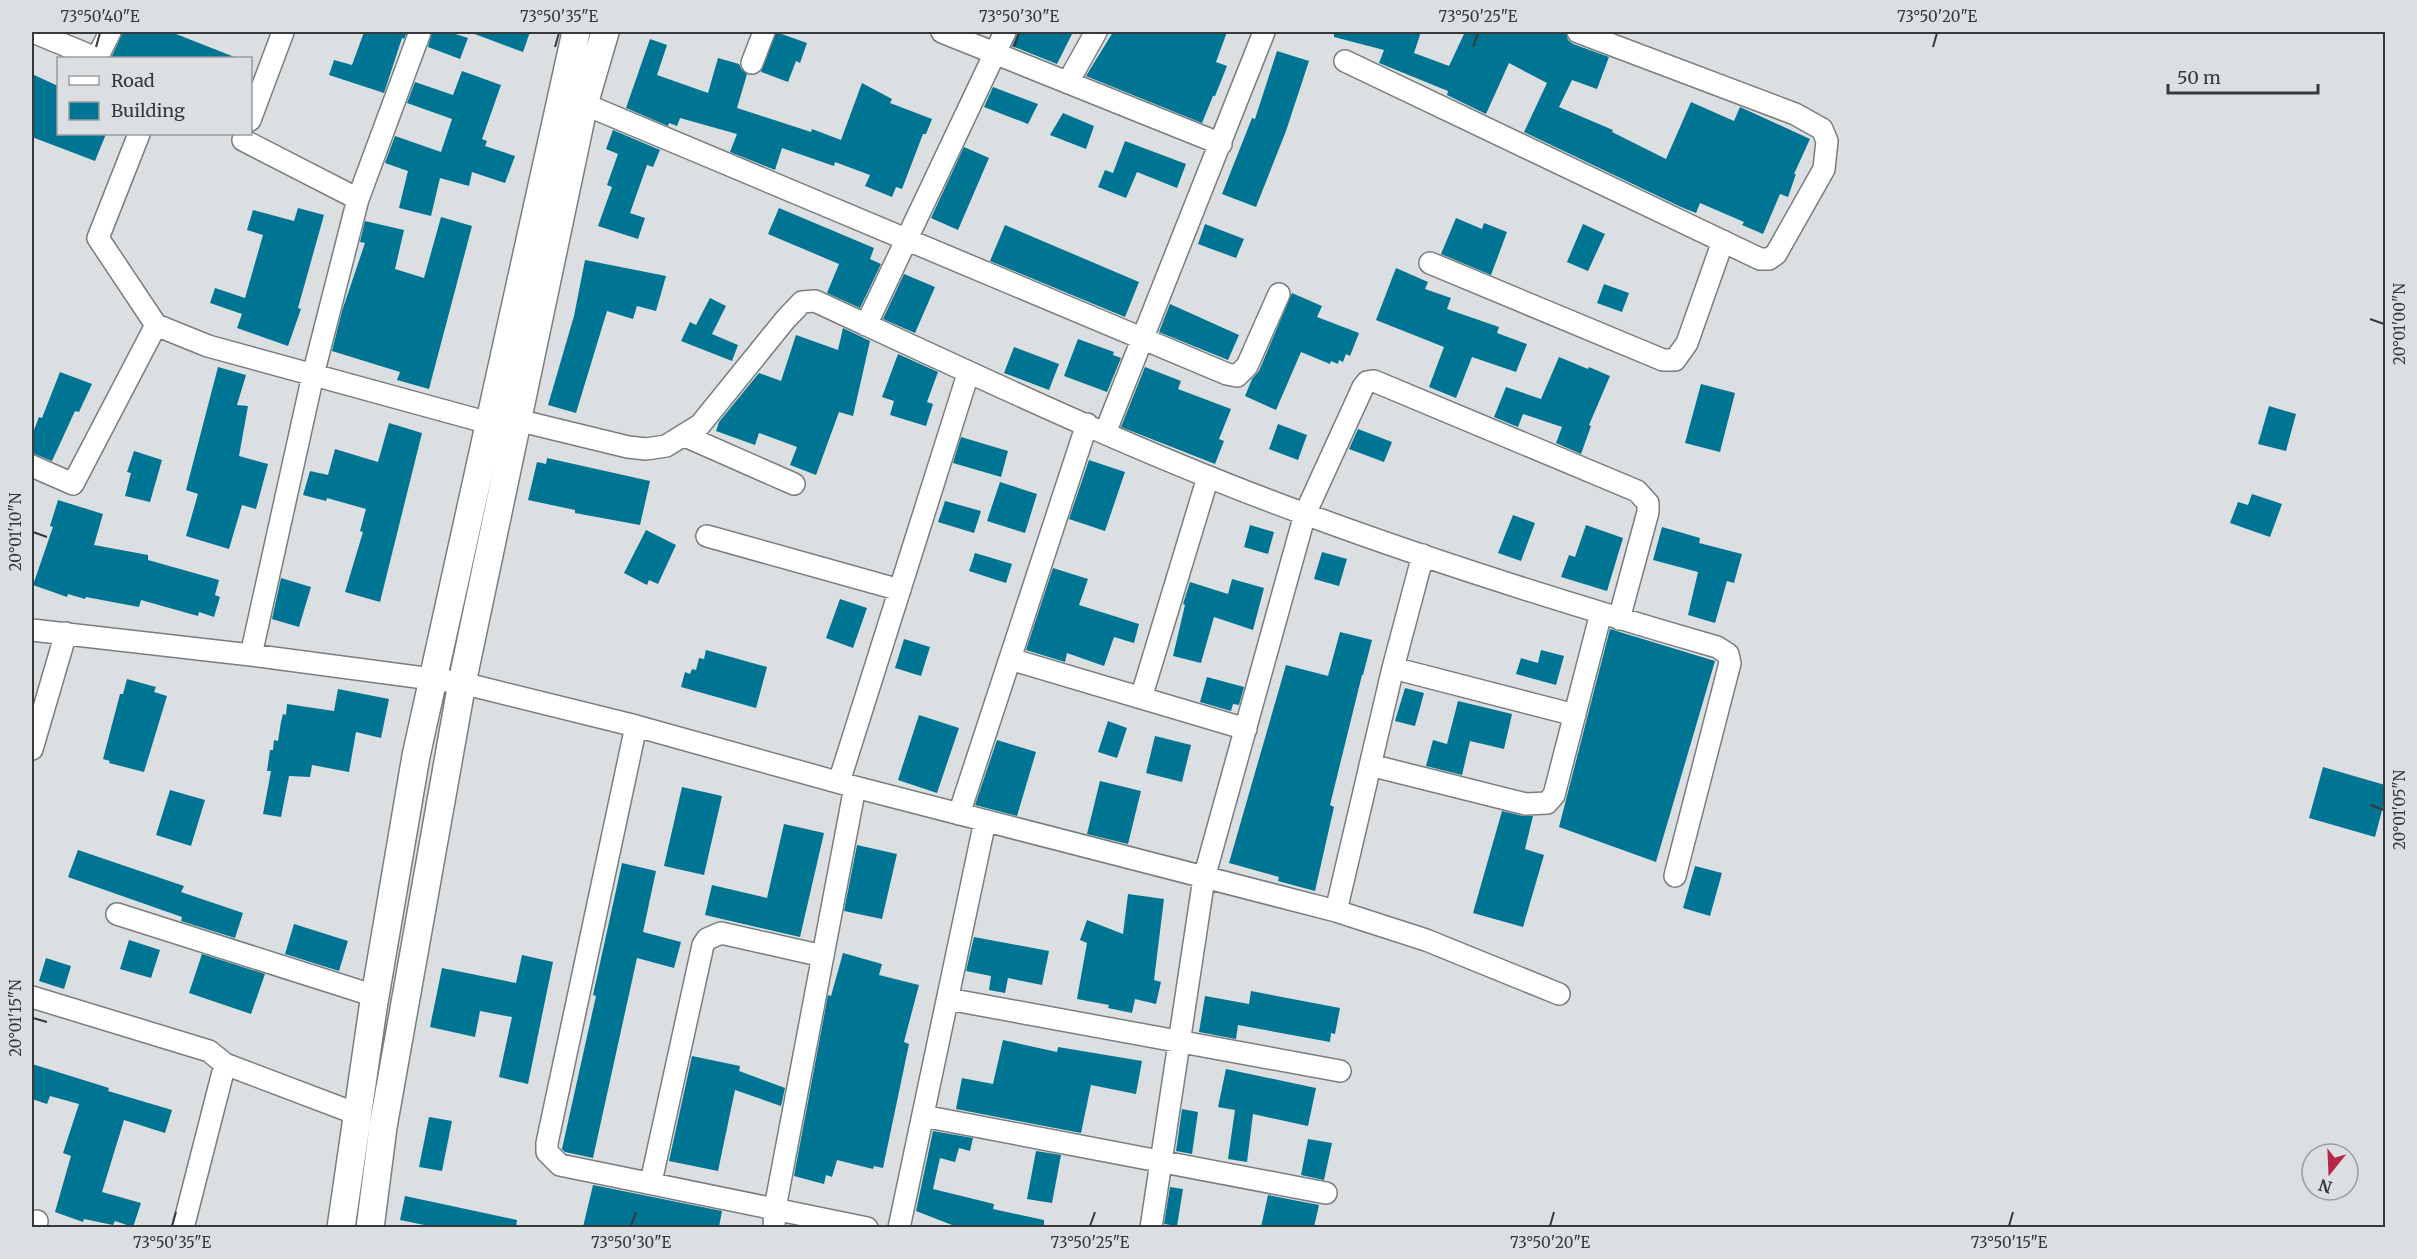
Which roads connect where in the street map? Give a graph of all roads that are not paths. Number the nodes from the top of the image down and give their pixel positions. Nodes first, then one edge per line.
1 (33, 32) edge
2 (110, 32) edge
3 (283, 32) edge
4 (420, 32) edge
5 (576, 32) edge
6 (606, 32) edge
7 (764, 32) edge
8 (942, 32) edge
9 (1005, 32) edge
10 (1096, 32) edge
11 (1264, 32) edge
12 (1578, 32) edge
13 (994, 52) junction
14 (95, 57) edge
15 (98, 57) edge
16 (1345, 61) dead end
17 (752, 63) dead end
18 (1068, 82) junction
19 (584, 104) junction
20 (252, 108) edge
21 (139, 135) edge
22 (247, 135) edge
23 (1221, 144) junction
24 (358, 199) junction
25 (905, 239) junction
26 (1723, 241) junction
27 (1430, 263) dead end
28 (1279, 294) dead end
29 (156, 325) junction
30 (867, 325) junction
31 (1143, 339) junction
32 (968, 374) junction
33 (313, 375) junction
34 (517, 420) junction
35 (489, 423) junction
36 (1096, 429) junction
37 (685, 436) junction
38 (32, 466) edge
39 (1208, 477) junction
40 (794, 484) dead end
41 (1305, 514) junction
42 (707, 536) dead end
43 (1423, 555) junction
44 (900, 590) junction
45 (1610, 616) junction
46 (32, 630) edge
47 (66, 633) junction
48 (251, 655) junction
49 (1010, 659) junction
50 (1394, 668) junction
51 (433, 679) junction
52 (462, 683) junction
53 (1141, 698) junction
54 (1575, 714) junction
55 (636, 726) junction
56 (1246, 729) junction
57 (32, 749) edge
58 (1370, 765) junction
59 (847, 785) junction
60 (959, 814) junction
61 (985, 821) junction
62 (1675, 876) dead end
63 (1204, 878) junction
64 (1336, 911) junction
65 (117, 914) dead end
66 (823, 956) junction
67 (1559, 994) dead end
68 (375, 996) junction
69 (32, 997) edge
70 (948, 999) junction
71 (1179, 1041) junction
72 (225, 1064) junction
73 (1340, 1071) dead end
74 (357, 1114) junction
75 (923, 1116) junction
76 (1161, 1161) junction
77 (651, 1182) junction
78 (1326, 1193) dead end
79 (775, 1218) edge
80 (183, 1227) edge
81 (341, 1227) edge
82 (370, 1227) edge
83 (867, 1227) edge
84 (899, 1227) edge
85 (1151, 1227) edge

1 - 14 street
2 - 15 street
3 - 20 street
4 - 24 street
5 - 35 main road
6 - 19 main road
7 - 17 street
8 - 13 street
9 - 13 street
10 - 18 street
11 - 23 street
12 - 26 street
13 - 18 street
13 - 25 street
16 - 26 street
18 - 23 street
19 - 25 street
19 - 34 main road
21 - 29 street
22 - 24 street
23 - 31 street
24 - 33 street
25 - 30 street
25 - 31 street
26 - 27 street
28 - 31 street
29 - 33 street
29 - 38 street
30 - 32 street
30 - 37 street
31 - 36 street
32 - 36 street
32 - 44 street
33 - 35 street
33 - 48 street
34 - 37 street
34 - 52 main road
35 - 51 main road
36 - 39 street
36 - 49 street
37 - 40 street
39 - 41 street
39 - 53 street
41 - 43 street
41 - 45 street
41 - 56 street
42 - 44 street
43 - 45 street
43 - 50 street
44 - 59 street
45 - 54 street
45 - 62 street
46 - 47 street
47 - 48 street
47 - 57 street
48 - 51 street
49 - 53 street
49 - 60 street
50 - 54 street
50 - 58 street
51 - 52 street
51 - 68 main road
52 - 55 street
52 - 82 main road
53 - 56 street
54 - 58 street
55 - 59 street
55 - 77 street
56 - 63 street
58 - 64 street
59 - 60 street
59 - 66 street
60 - 61 street
61 - 63 street
61 - 70 street
63 - 64 street
63 - 71 street
64 - 67 street
65 - 68 street
66 - 77 street
66 - 79 street
68 - 74 main road
69 - 72 street
70 - 71 street
70 - 75 street
71 - 73 street
71 - 76 street
72 - 74 street
72 - 80 street
74 - 81 main road
75 - 76 street
75 - 84 street
76 - 78 street
76 - 85 street
77 - 79 street
79 - 83 street

